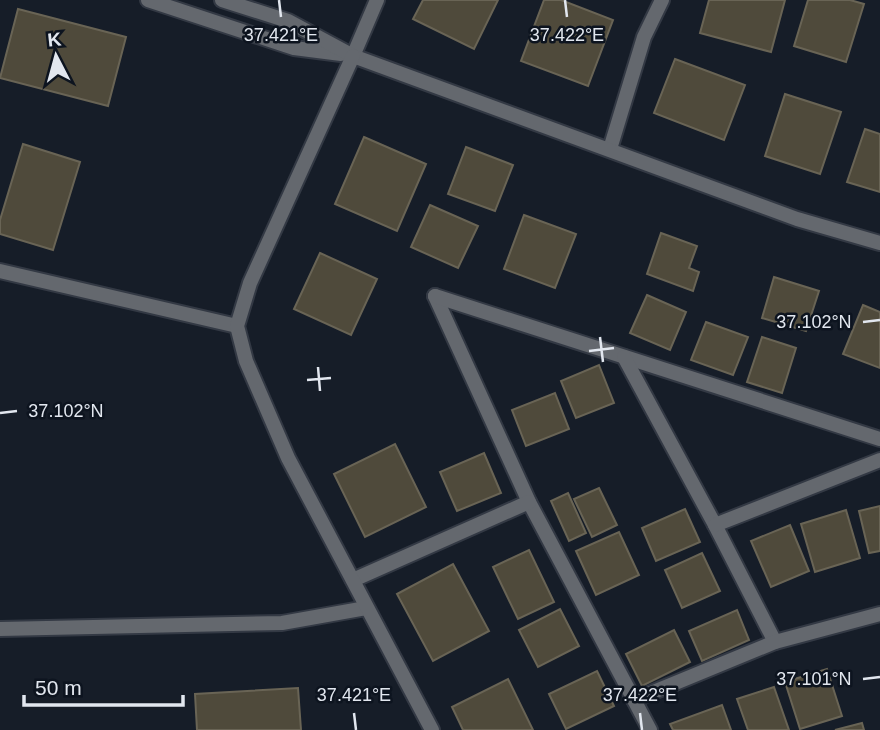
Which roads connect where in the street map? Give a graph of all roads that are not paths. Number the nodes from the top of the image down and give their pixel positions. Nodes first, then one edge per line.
1 (148, 0) edge
2 (222, 0) edge
3 (377, 0) edge
4 (662, 0) edge
5 (353, 56) junction
6 (610, 149) junction
7 (880, 243) edge
8 (0, 271) edge
9 (237, 326) junction
10 (624, 357) junction
11 (880, 439) edge
12 (880, 460) edge
13 (529, 502) junction
14 (715, 525) junction
15 (353, 580) junction
16 (366, 608) junction
17 (880, 614) edge
18 (0, 629) edge
19 (775, 642) junction
20 (634, 700) junction
21 (432, 730) edge
22 (650, 730) edge

1 - 5 street
2 - 5 street
3 - 5 street
4 - 6 street
5 - 6 street
5 - 9 street
6 - 7 street
8 - 9 street
9 - 15 street
10 - 11 street
10 - 13 street
10 - 14 street
12 - 14 street
13 - 15 street
13 - 20 street
14 - 19 street
15 - 16 street
16 - 18 street
16 - 21 street
17 - 19 street
19 - 20 street
20 - 22 street

